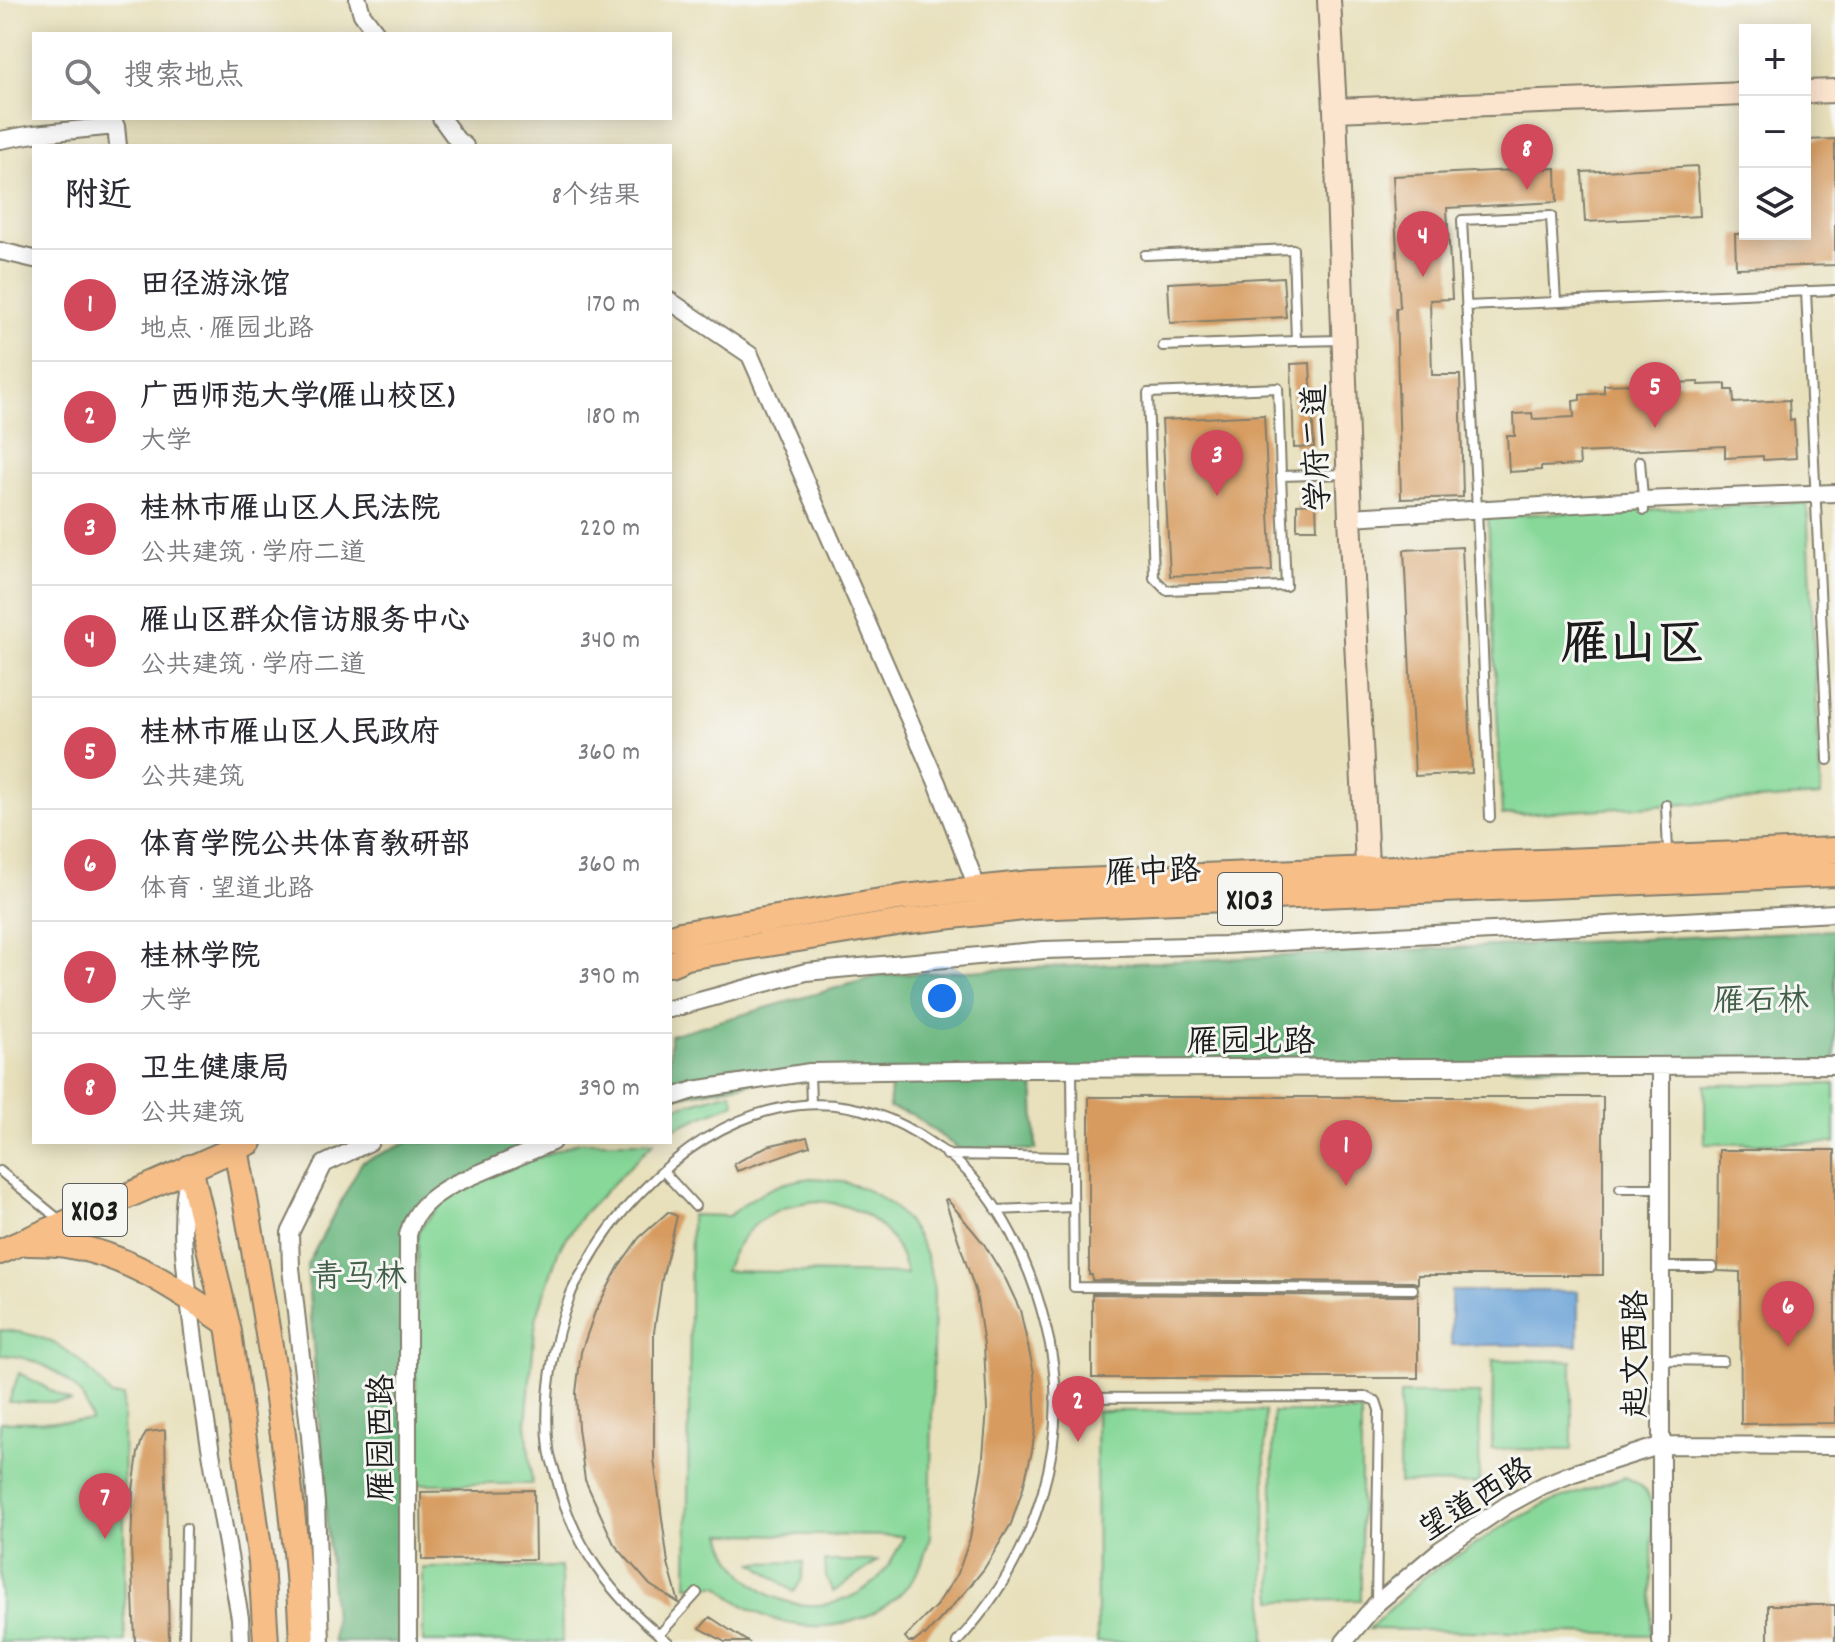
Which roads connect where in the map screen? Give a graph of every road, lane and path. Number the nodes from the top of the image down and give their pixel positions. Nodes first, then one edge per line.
1 (358, 0) edge
2 (1329, 0) edge
3 (376, 32) edge
4 (1835, 91) edge
5 (1811, 92) edge
6 (1739, 94) edge
7 (1335, 110) junction
8 (443, 120) edge
9 (0, 140) edge
10 (118, 144) edge
11 (463, 144) edge
12 (0, 251) edge
13 (1145, 255) dead end
14 (32, 259) edge
15 (1835, 290) edge
16 (1806, 291) junction
17 (672, 302) edge
18 (1556, 302) junction
19 (1466, 306) junction
20 (691, 316) junction
21 (672, 318) edge
22 (1343, 340) junction
23 (1296, 341) junction
24 (1163, 346) dead end
25 (1640, 461) dead end
26 (1348, 474) junction
27 (1281, 476) junction
28 (1835, 493) edge
29 (1816, 494) junction
30 (1644, 505) junction
31 (1477, 510) junction
32 (1350, 517) junction
33 (1828, 760) dead end
34 (1666, 805) dead end
35 (1490, 817) dead end
36 (1835, 850) edge
37 (1367, 869) junction
38 (1669, 870) junction
39 (1835, 874) edge
40 (1368, 894) junction
41 (981, 901) junction
42 (1835, 913) edge
43 (672, 937) edge
44 (672, 963) edge
45 (672, 1008) edge
46 (1835, 1065) edge
47 (1661, 1066) junction
48 (1072, 1068) junction
49 (810, 1072) junction
50 (672, 1097) edge
51 (811, 1104) junction
52 (202, 1144) edge
53 (366, 1144) edge
54 (547, 1144) edge
55 (244, 1145) edge
56 (947, 1155) junction
57 (1073, 1157) junction
58 (190, 1167) junction
59 (0, 1171) edge
60 (663, 1171) junction
61 (1620, 1188) dead end
62 (1661, 1188) junction
63 (695, 1206) dead end
64 (1073, 1207) junction
65 (996, 1210) junction
66 (64, 1224) junction
67 (11, 1247) edge
68 (1661, 1267) junction
69 (1712, 1267) dead end
70 (1413, 1289) dead end
71 (189, 1297) junction
72 (227, 1323) junction
73 (1662, 1360) junction
74 (1723, 1361) dead end
75 (1055, 1398) junction
76 (1662, 1445) junction
77 (1835, 1446) edge
78 (186, 1528) dead end
79 (697, 1593) dead end
80 (1376, 1604) junction
81 (659, 1635) junction
82 (184, 1642) edge
83 (241, 1642) edge
84 (266, 1642) edge
85 (302, 1642) edge
86 (321, 1642) edge
87 (408, 1642) edge
88 (668, 1642) edge
89 (957, 1642) edge
90 (1344, 1642) edge
91 (1661, 1642) edge

1 - 3 street
2 - 7 street, 学府二道
4 - 5 street
6 - 7 street
7 - 22 street, 学府二道
8 - 11 street
9 - 10 street
12 - 14 street
13 - 23 lane
15 - 16 lane
16 - 18 lane
16 - 29 lane
17 - 20 street
18 - 19 lane
18 - 19 lane
19 - 31 lane
20 - 21 street
20 - 41 street
22 - 23 lane
22 - 26 street, 学府二道
23 - 24 lane
25 - 30 lane
26 - 27 lane
26 - 32 street, 学府二道
27 - 27 lane
28 - 29 street
29 - 30 street
29 - 33 lane
30 - 31 street
31 - 32 street
31 - 35 lane
32 - 37 street, 学府二道
34 - 38 lane
36 - 38 main road, 雁中路 / X103
37 - 38 main road, 雁中路 / X103
37 - 40 street, 学府二道
37 - 41 main road, 雁中路 / X103
38 - 39 main road, 雁中路 / X103
38 - 40 main road, 雁中路 / X103
40 - 41 main road, 雁中路 / X103
41 - 43 main road, 雁中路 / X103
41 - 44 main road, 雁中路 / X103
42 - 45 street
46 - 47 street, 雁园北路
47 - 48 street, 雁园北路
47 - 62 street, 起文西路
48 - 49 street, 雁园北路
48 - 57 lane
49 - 50 street, 雁园北路
49 - 51 lane
51 - 56 lane
51 - 60 lane
52 - 58 main road
53 - 86 street
54 - 87 street, 雁园西路
55 - 58 main road, X103
55 - 85 main road
56 - 57 lane
56 - 65 lane
57 - 64 lane
58 - 66 main road, X103
58 - 71 street
58 - 72 main road
59 - 66 lane
60 - 63 lane
60 - 81 lane
61 - 62 lane
62 - 68 street, 起文西路
64 - 65 lane
64 - 70 lane
65 - 75 lane
66 - 67 main road, X103
67 - 71 main road
68 - 69 lane
68 - 73 street, 起文西路
71 - 72 main road
71 - 83 street
72 - 84 main road
73 - 74 lane
73 - 76 street, 起文西路
75 - 80 lane
75 - 89 lane
76 - 77 street, 望道西路
76 - 80 street, 望道西路
76 - 91 street, 起文西路
78 - 82 lane
79 - 81 lane
80 - 90 street, 望道西路
81 - 88 lane

